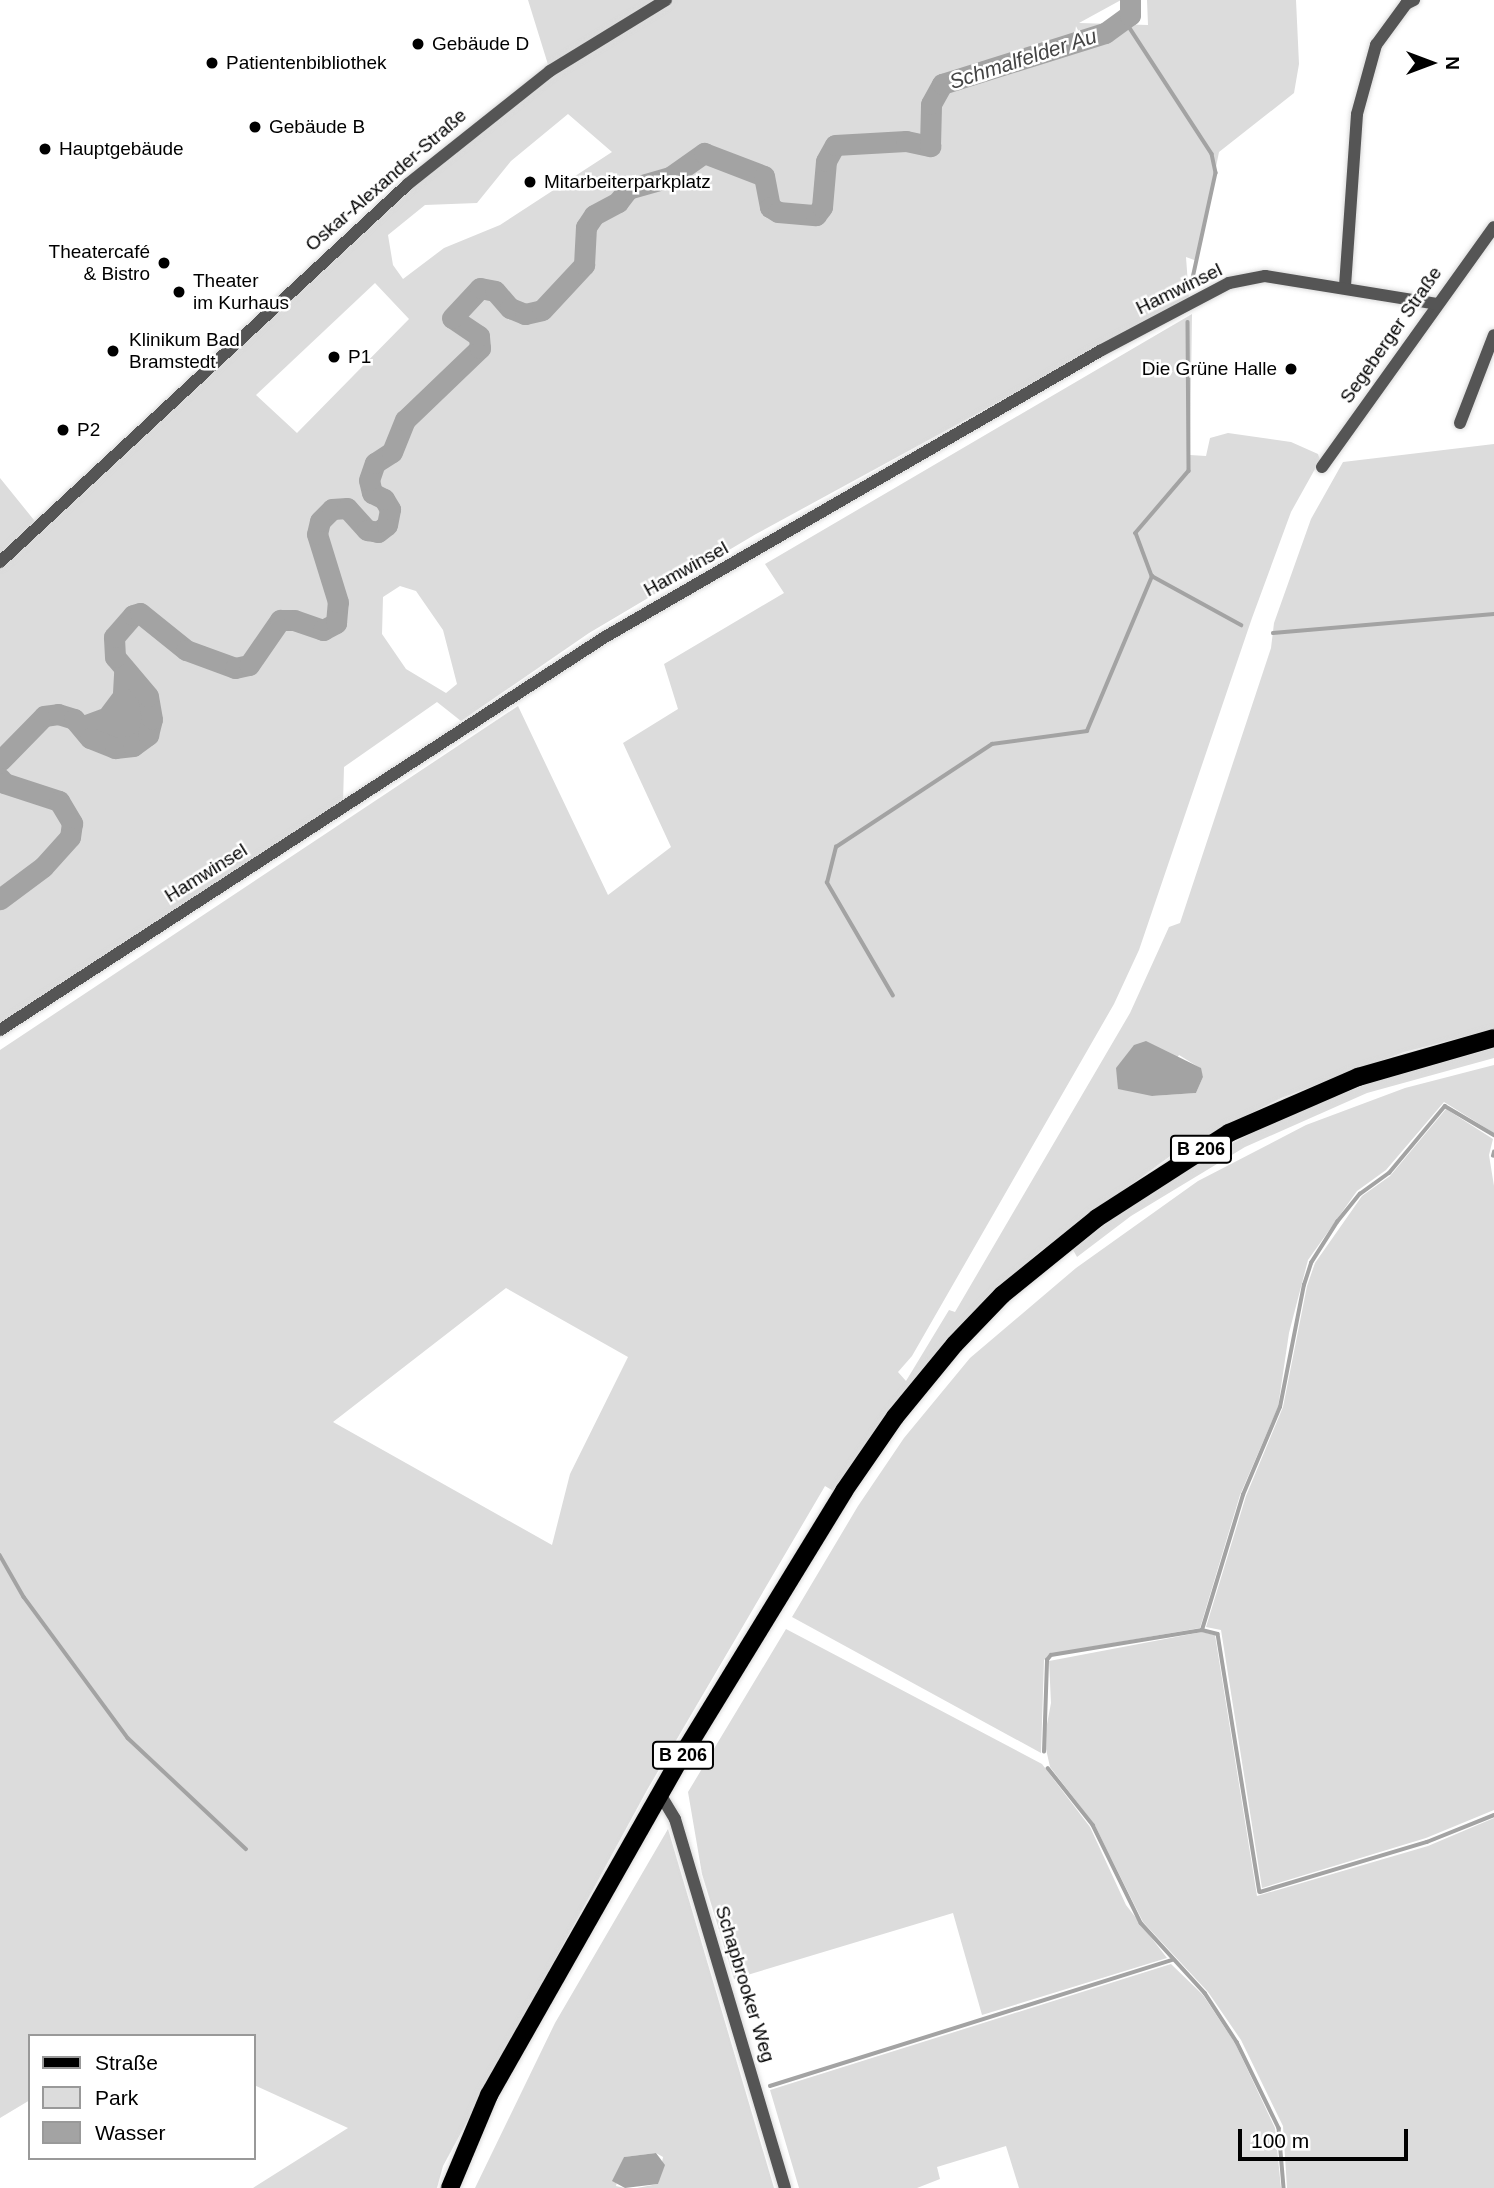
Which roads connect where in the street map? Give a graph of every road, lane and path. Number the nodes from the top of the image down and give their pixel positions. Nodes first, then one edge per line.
1 (666, 0) edge
2 (1414, 0) edge
3 (1494, 227) edge
4 (1345, 286) junction
5 (1437, 304) junction
6 (1494, 335) edge
7 (1460, 424) dead end
8 (1322, 467) dead end
9 (0, 562) edge
10 (0, 1031) edge
11 (1494, 1038) edge
12 (660, 1794) junction
13 (450, 2188) edge
14 (785, 2188) edge

1 - 9 street, Oskar-Alexander-Straße
2 - 4 street
3 - 5 street, Segeberger Straße
4 - 5 street, Hamwinsel
4 - 10 street, Hamwinsel
5 - 8 street, Segeberger Straße
6 - 7 street
11 - 12 main road, B 206
12 - 13 main road, B 206
12 - 14 street, Schapbrooker Weg

